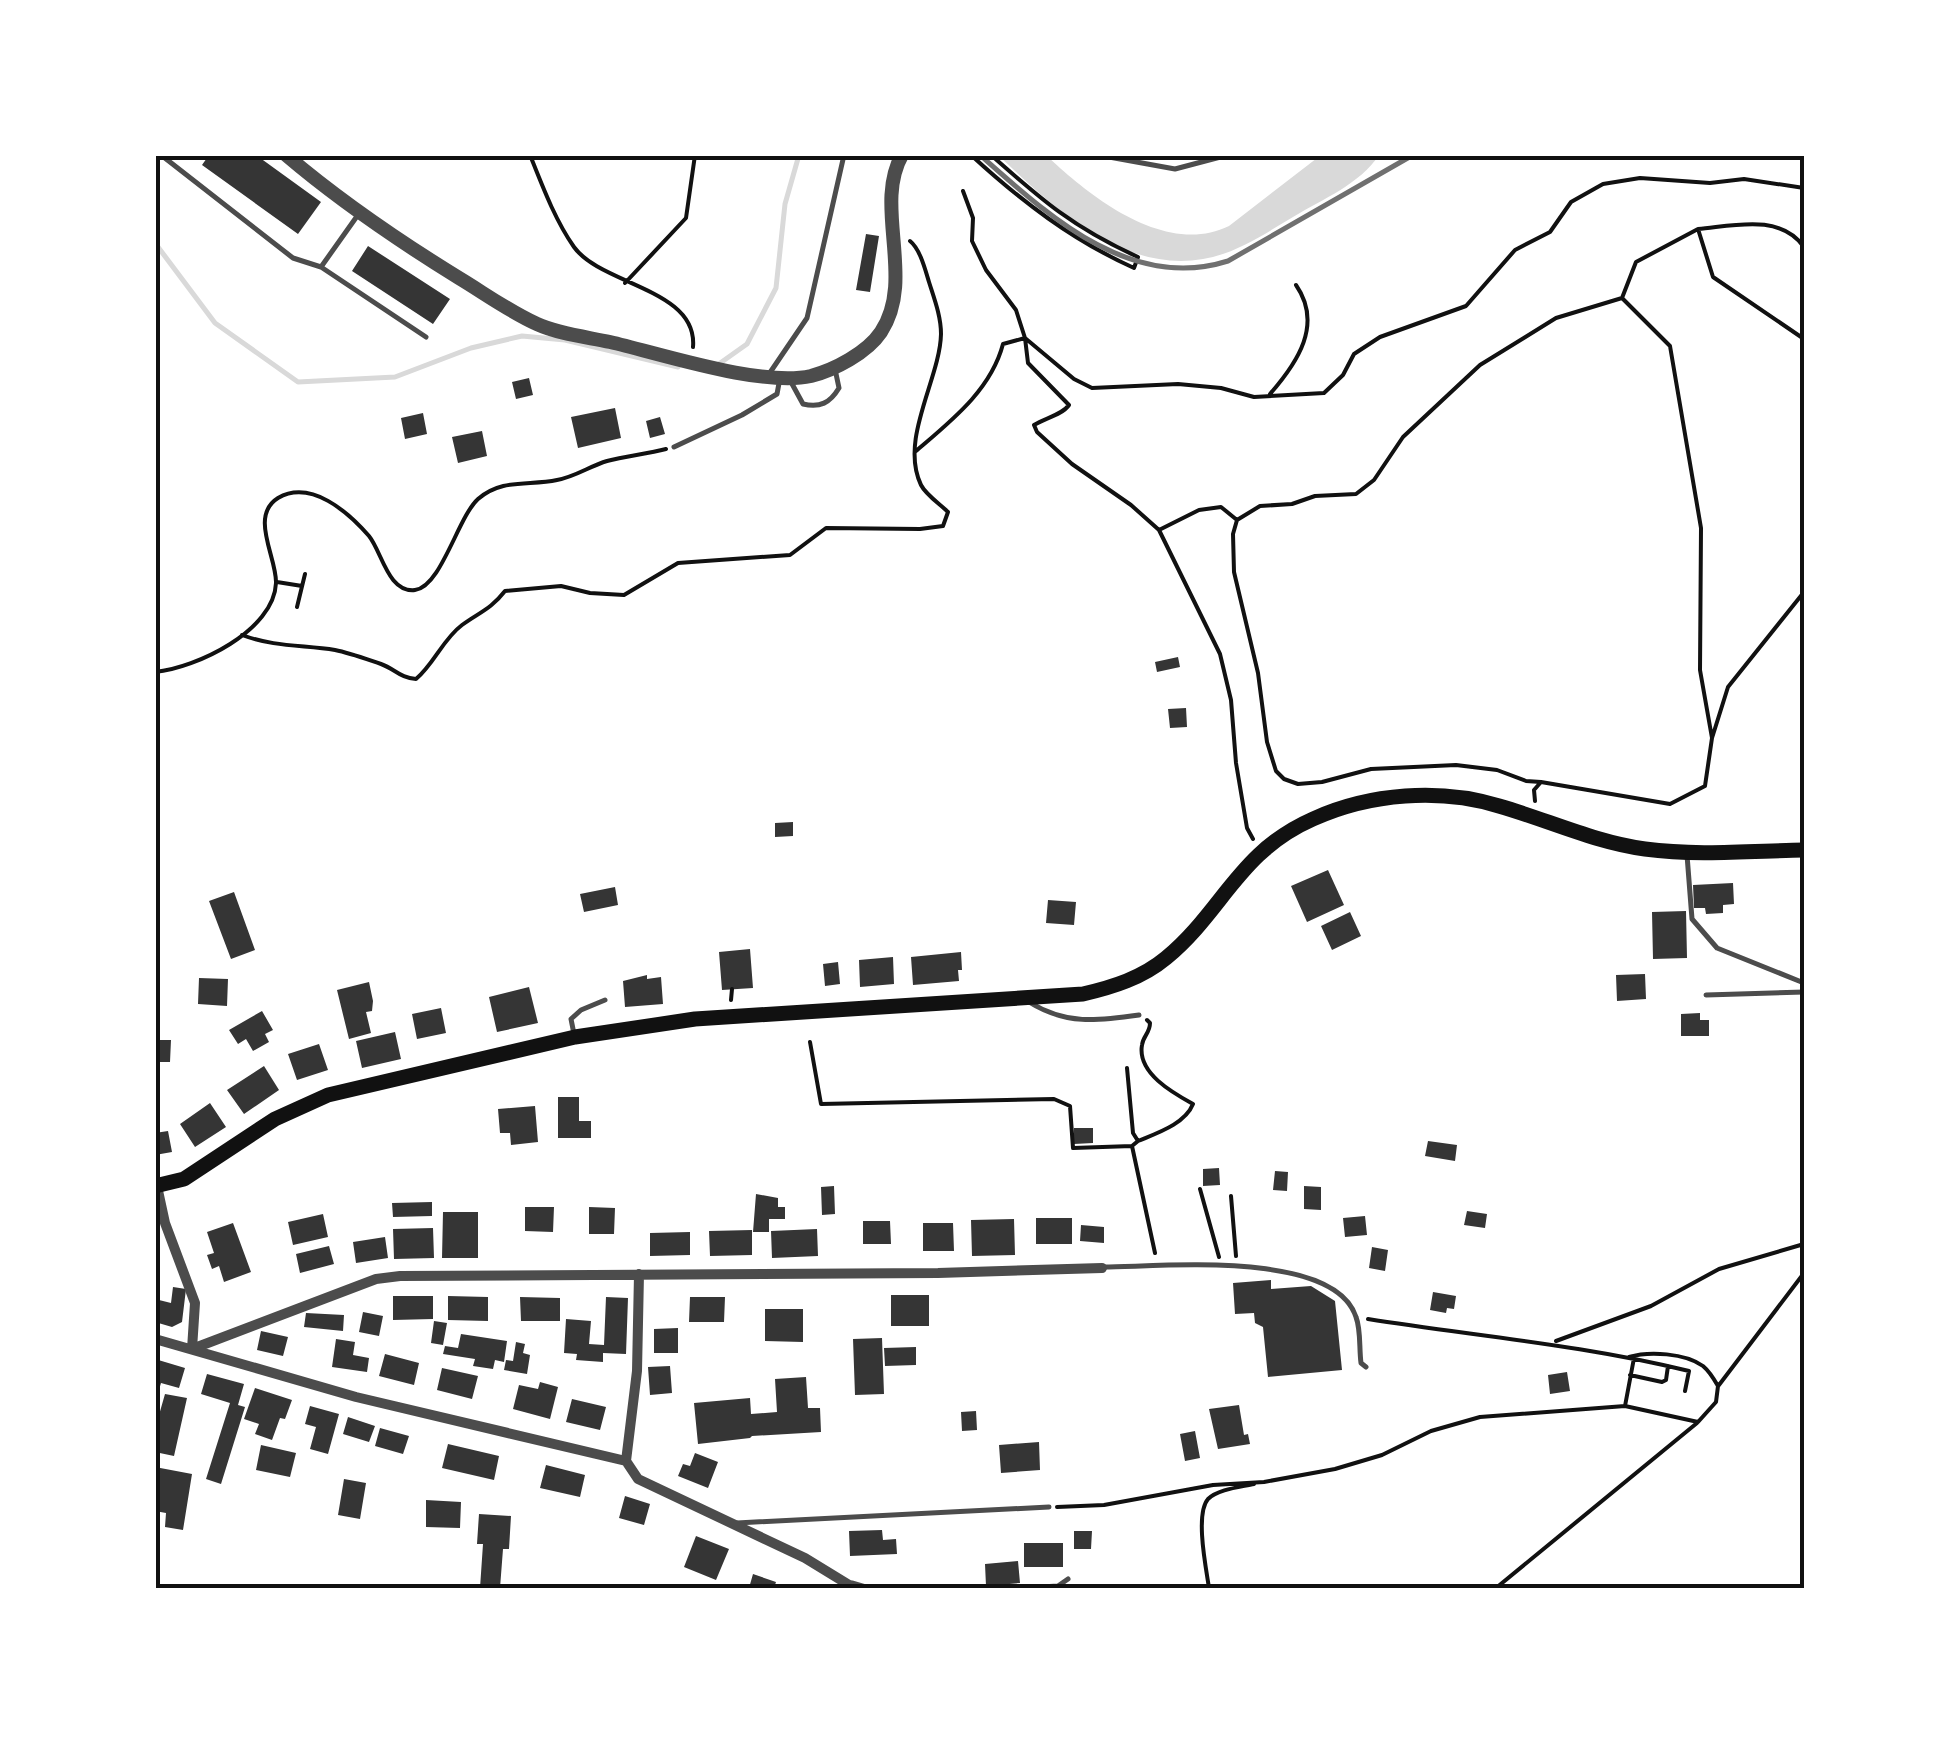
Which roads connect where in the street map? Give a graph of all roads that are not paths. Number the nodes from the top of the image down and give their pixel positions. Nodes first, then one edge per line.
1 (162, 155) edge
2 (286, 155) edge
3 (844, 155) edge
4 (902, 155) edge
5 (1098, 155) edge
6 (1228, 155) edge
7 (360, 212) junction
8 (322, 267) junction
9 (426, 336) dead end
10 (834, 366) junction
11 (779, 377) junction
12 (674, 446) road end
13 (1804, 850) edge
14 (1687, 852) junction
15 (1804, 983) edge
16 (1804, 992) edge
17 (1706, 995) dead end
18 (1022, 998) junction
19 (605, 1000) dead end
20 (1139, 1015) road end
21 (574, 1037) junction
22 (156, 1186) edge
23 (1102, 1268) joint
24 (639, 1274) junction
25 (155, 1339) edge
26 (192, 1349) junction
27 (1366, 1367) dead end
28 (626, 1461) junction
29 (1049, 1507) road end
30 (728, 1524) junction
31 (1068, 1579) dead end
32 (849, 1584) edge
33 (870, 1588) edge
34 (1024, 1588) edge

1 - 8 lane
2 - 7 street
3 - 11 lane
4 - 10 street
5 - 6 lane
7 - 8 lane
7 - 11 street
8 - 9 lane
10 - 11 street
10 - 11 lane
11 - 12 lane
13 - 14 main road
14 - 15 lane
14 - 18 main road
16 - 17 lane
18 - 20 lane
18 - 21 main road
19 - 21 lane
21 - 22 main road
22 - 26 street
23 - 24 street
23 - 27 lane
24 - 26 street
24 - 28 street
25 - 26 street
26 - 28 street
28 - 30 street
29 - 30 lane
30 - 32 street
31 - 34 lane
32 - 33 lane

